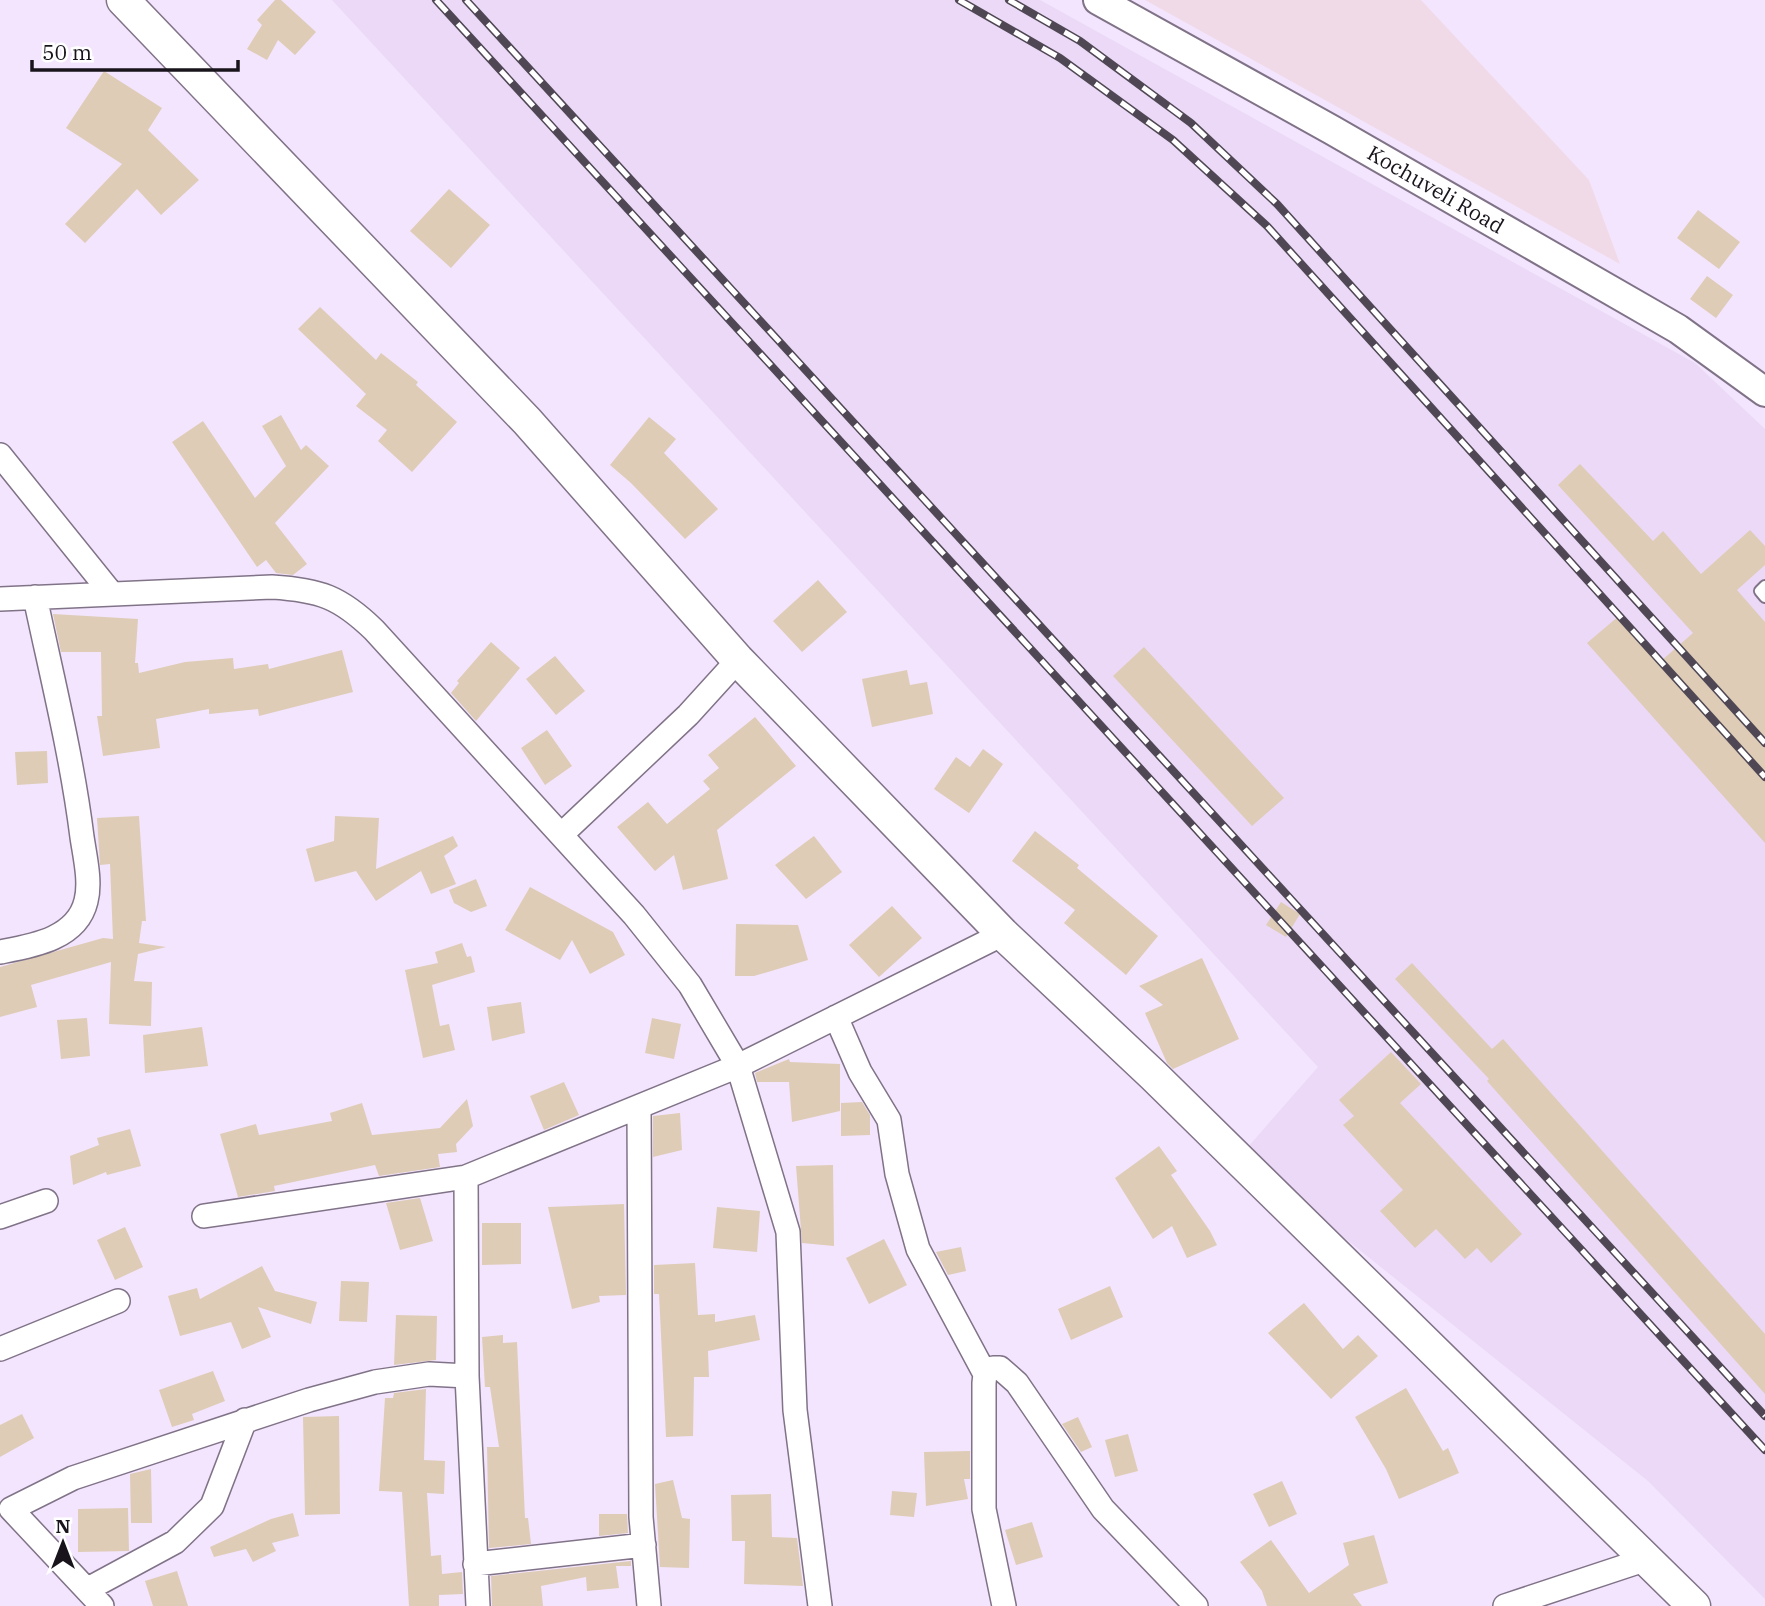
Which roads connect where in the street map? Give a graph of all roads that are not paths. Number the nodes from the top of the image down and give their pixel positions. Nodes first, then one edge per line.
1 (123, 0) edge
2 (1098, 0) edge
3 (1765, 392) edge
4 (0, 455) edge
5 (1765, 586) edge
6 (112, 594) junction
7 (35, 597) junction
8 (1765, 597) edge
9 (0, 599) edge
10 (738, 660) junction
11 (561, 835) junction
12 (1003, 934) junction
13 (0, 952) edge
14 (836, 1017) junction
15 (738, 1066) junction
16 (639, 1107) junction
17 (466, 1177) junction
18 (46, 1201) dead end
19 (204, 1216) dead end
20 (0, 1217) edge
21 (117, 1301) dead end
22 (0, 1349) edge
23 (985, 1374) junction
24 (467, 1376) junction
25 (245, 1420) junction
26 (5, 1505) edge
27 (644, 1545) junction
28 (1644, 1560) junction
29 (475, 1564) junction
30 (95, 1598) edge
31 (478, 1606) edge
32 (649, 1606) edge
33 (820, 1606) edge
34 (1004, 1606) edge
35 (1196, 1606) edge
36 (1505, 1606) edge
37 (1694, 1606) edge

1 - 10 main road
2 - 3 street, Kochuveli Road
4 - 6 street
5 - 8 lane
6 - 7 street
6 - 11 street
7 - 9 street
7 - 13 street
10 - 11 street
10 - 12 main road
11 - 15 street
12 - 14 street
12 - 28 main road
14 - 15 street
14 - 23 street
15 - 16 street
15 - 33 street
16 - 17 street
16 - 27 street
17 - 19 street
17 - 24 street
18 - 20 street
21 - 22 street
23 - 34 street
23 - 35 street
24 - 25 street
24 - 29 street
25 - 26 street
25 - 30 street
26 - 30 street
27 - 29 street
27 - 32 street
28 - 36 street
28 - 37 main road
29 - 31 street

